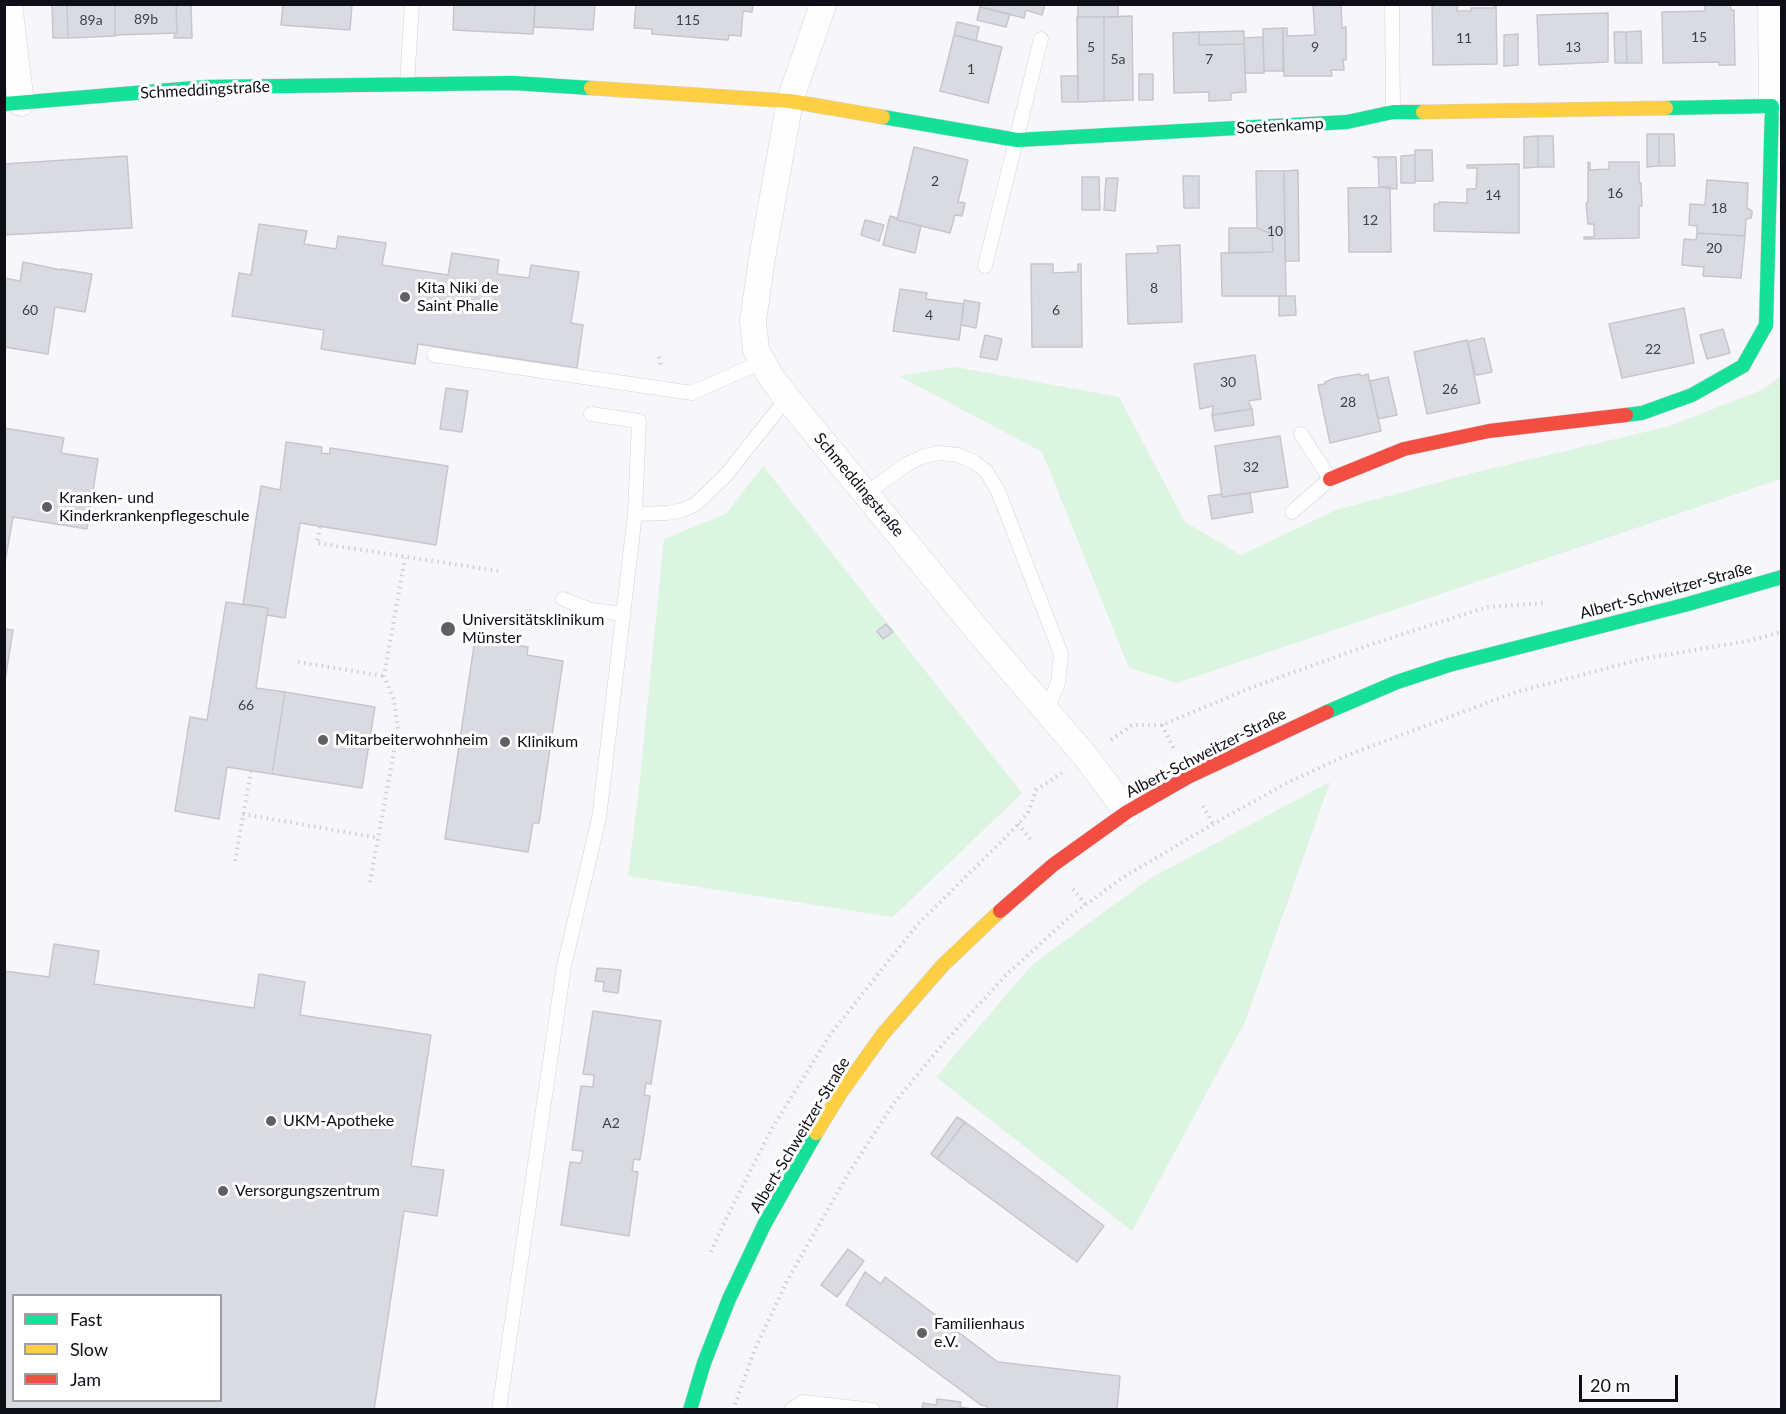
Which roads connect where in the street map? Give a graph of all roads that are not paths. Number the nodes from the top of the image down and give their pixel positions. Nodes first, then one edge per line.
1 (9, 4) edge
2 (412, 4) edge
3 (823, 4) edge
4 (1392, 4) edge
5 (1772, 4) edge
6 (1041, 39) dead end
7 (407, 84) junction
8 (790, 101) junction
9 (13, 103) edge
10 (1772, 106) junction
11 (1394, 112) junction
12 (1017, 140) junction
13 (985, 266) dead end
14 (434, 355) dead end
15 (761, 362) junction
16 (787, 398) junction
17 (591, 414) dead end
18 (1300, 435) dead end
19 (1330, 480) junction
20 (867, 493) junction
21 (1292, 512) dead end
22 (635, 514) junction
23 (1782, 578) edge
24 (563, 599) dead end
25 (623, 614) junction
26 (1047, 710) junction
27 (1127, 812) junction
28 (499, 1410) edge
29 (690, 1410) edge
30 (791, 1410) edge
31 (873, 1410) edge

1 - 9 street
2 - 7 lane
3 - 8 street, Schmeddingstraße
4 - 11 lane
5 - 10 street
6 - 12 lane
7 - 8 street, Schmeddingstraße
7 - 9 street, Schmeddingstraße
8 - 12 street, Soetenkamp
8 - 15 street, Schmeddingstraße
10 - 11 street, Soetenkamp
10 - 19 street
11 - 12 street, Soetenkamp
12 - 13 lane
14 - 15 lane
15 - 16 street, Schmeddingstraße
16 - 20 street, Schmeddingstraße
16 - 22 lane
17 - 22 lane
18 - 19 lane
19 - 21 lane
20 - 26 street, Schmeddingstraße
20 - 26 lane
22 - 25 lane
23 - 27 street, Albert-Schweitzer-Straße
24 - 25 lane
25 - 28 lane
26 - 27 street, Schmeddingstraße
27 - 29 street, Albert-Schweitzer-Straße
30 - 31 lane

